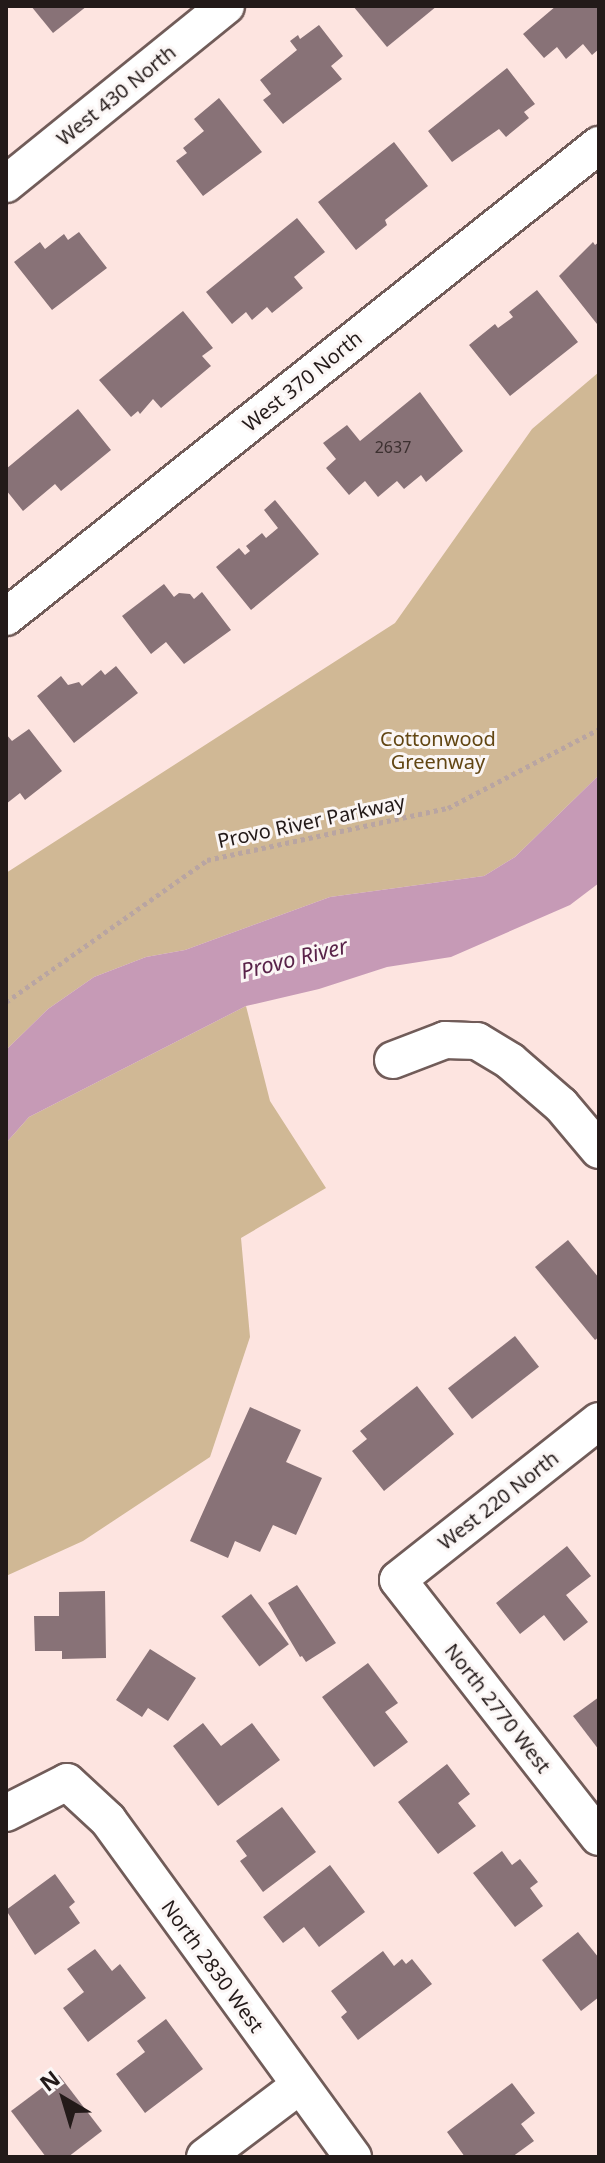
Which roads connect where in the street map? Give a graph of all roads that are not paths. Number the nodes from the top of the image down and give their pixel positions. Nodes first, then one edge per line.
1 (226, 6) edge
2 (599, 145) edge
3 (6, 184) edge
4 (6, 617) edge
5 (393, 1060) dead end
6 (599, 1150) edge
7 (599, 1421) edge
8 (398, 1580) joint
9 (6, 1813) edge
10 (599, 1837) edge
11 (299, 2086) junction
12 (205, 2157) edge
13 (353, 2157) edge

1 - 3 street, West 430 North
2 - 4 street, West 370 North
5 - 6 street
7 - 8 street, West 220 North
8 - 10 street, North 2770 West
9 - 11 street, North 2830 West
11 - 12 street
11 - 13 street, North 2830 West

